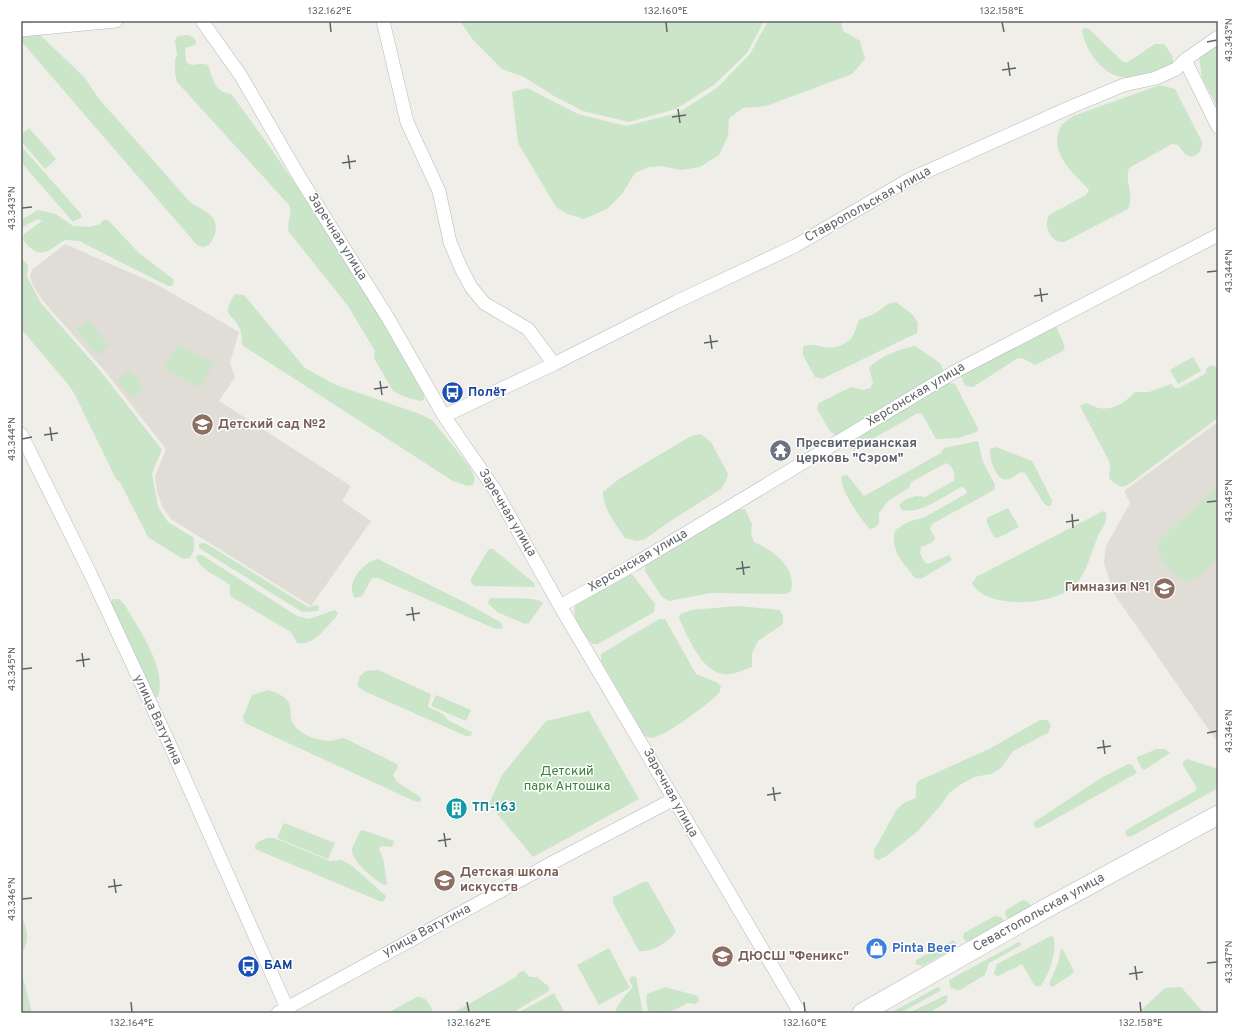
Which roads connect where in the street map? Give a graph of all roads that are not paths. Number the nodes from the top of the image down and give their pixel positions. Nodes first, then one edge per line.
1 (116, 21) edge
2 (202, 21) edge
3 (383, 21) edge
4 (31, 25) edge
5 (21, 30) edge
6 (1218, 37) edge
7 (1185, 60) junction
8 (1218, 127) edge
9 (1218, 235) edge
10 (554, 364) junction
11 (444, 416) junction
12 (21, 434) edge
13 (560, 606) junction
14 (674, 799) junction
15 (1218, 815) edge
16 (282, 1010) edge
17 (800, 1013) edge
18 (862, 1013) edge

1 - 4 street
2 - 11 street, Заречная улица
3 - 10 street
4 - 5 street
6 - 7 street, Ставропольская улица
7 - 8 street
7 - 10 street, Ставропольская улица
9 - 13 street, Херсонская улица
10 - 11 street, Ставропольская улица
11 - 13 street, Заречная улица
12 - 16 street, улица Ватутина
13 - 14 street, Заречная улица
14 - 16 street, улица Ватутина
14 - 17 street, Заречная улица
15 - 18 main road, Севастопольская улица

